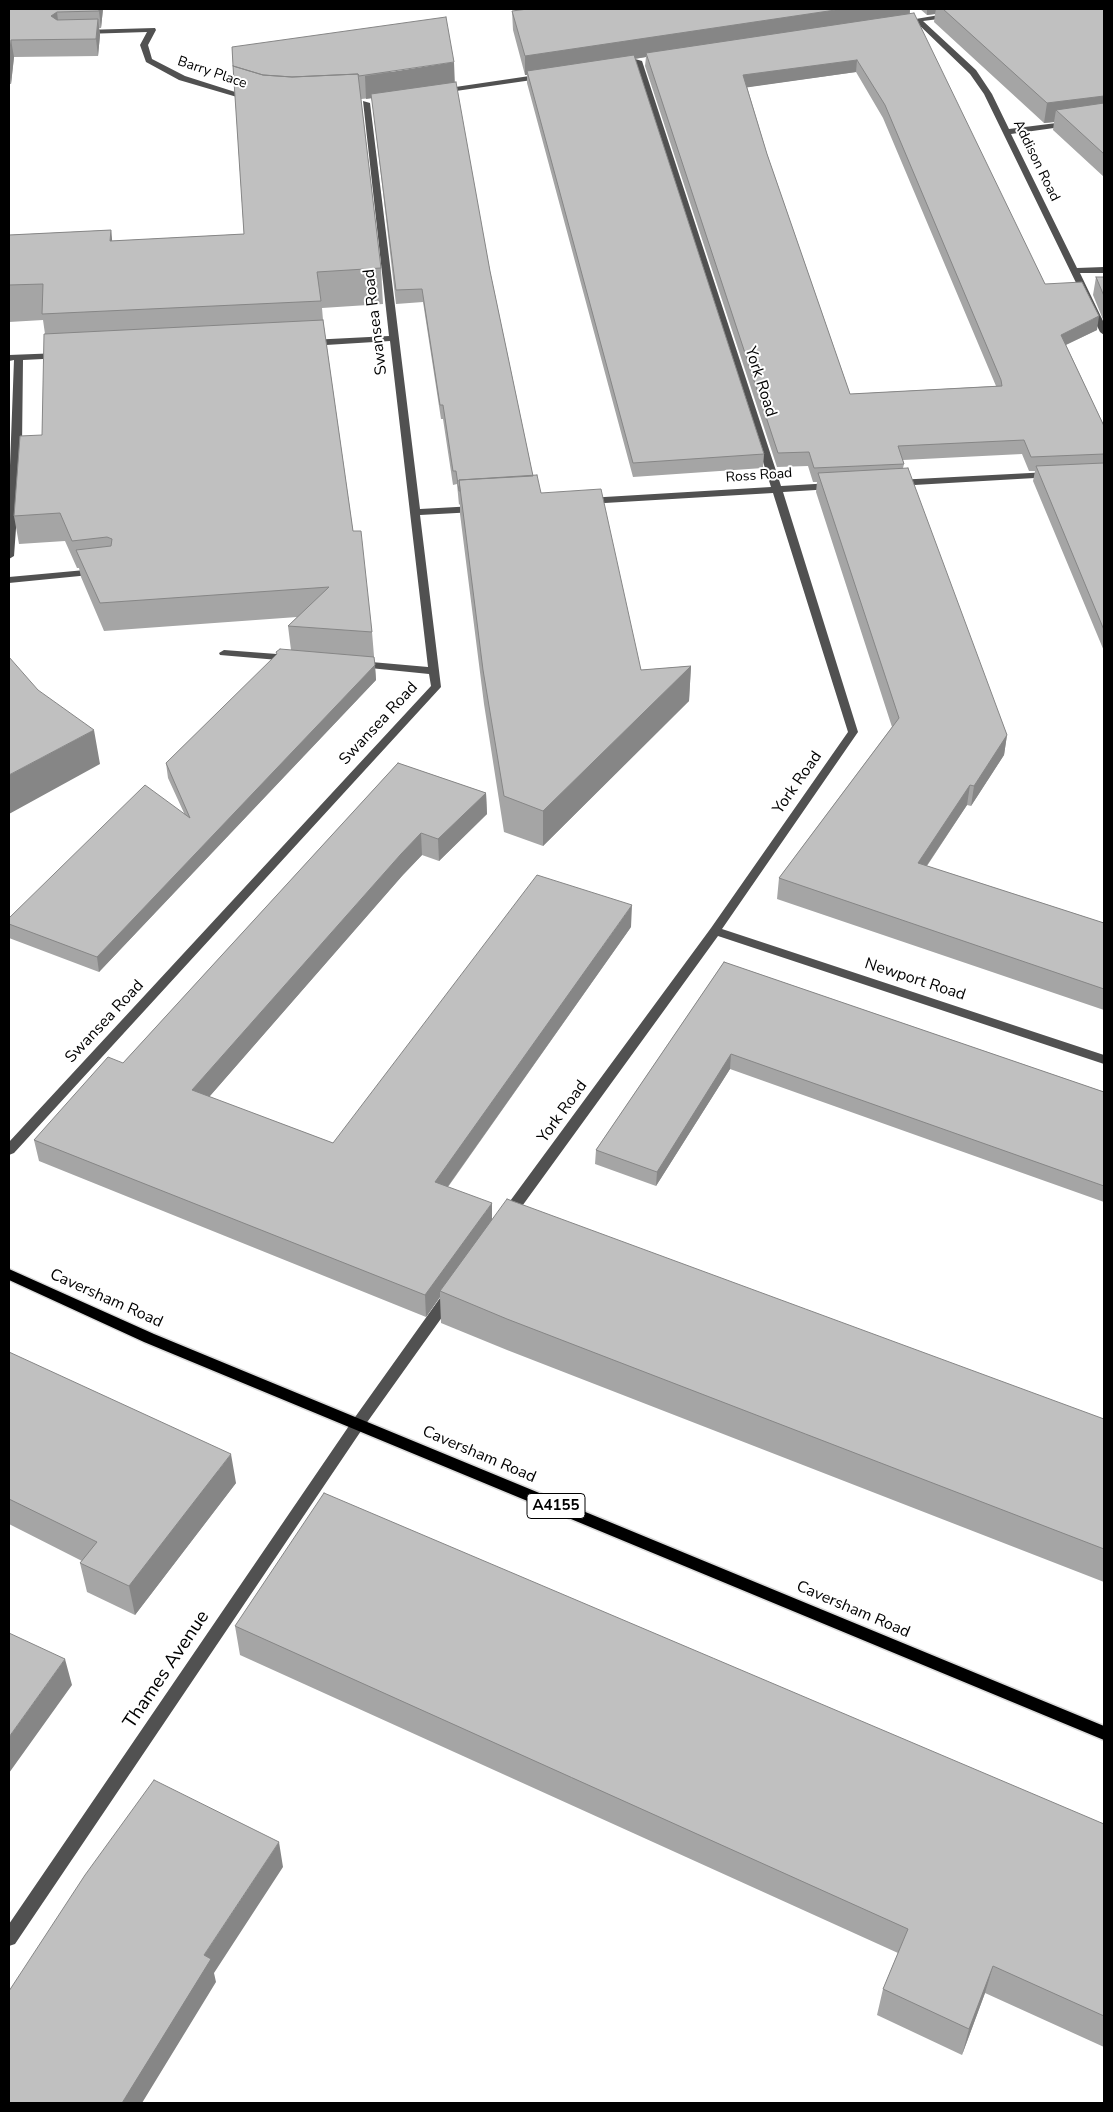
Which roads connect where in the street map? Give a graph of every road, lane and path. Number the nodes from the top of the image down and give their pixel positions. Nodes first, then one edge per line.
1 (955, 14) edge
2 (918, 20) junction
3 (889, 24) edge
4 (77, 32) edge
5 (638, 61) edge
6 (551, 74) edge
7 (434, 92) edge
8 (256, 102) edge
9 (367, 102) edge
10 (1104, 120) edge
11 (1006, 132) junction
12 (1104, 270) edge
13 (1074, 272) junction
14 (1104, 332) edge
15 (395, 338) junction
16 (296, 344) edge
17 (66, 356) edge
18 (14, 358) edge
19 (1060, 474) edge
20 (884, 483) edge
21 (845, 485) edge
22 (777, 489) junction
23 (576, 502) edge
24 (481, 508) edge
25 (415, 512) junction
26 (9, 556) edge
27 (111, 570) edge
28 (9, 580) edge
29 (224, 653) dead end
30 (300, 659) edge
31 (348, 664) edge
32 (435, 671) junction
33 (715, 931) junction
34 (1104, 1060) edge
35 (9, 1150) edge
36 (499, 1228) edge
37 (9, 1274) edge
38 (459, 1283) edge
39 (358, 1424) junction
40 (1104, 1733) edge
41 (9, 1938) edge

1 - 2 street
2 - 3 street
2 - 11 street, Addison Road
4 - 8 street, Barry Place
5 - 22 street, York Road
6 - 7 street
9 - 15 street, Swansea Road
10 - 11 street
11 - 13 street, Addison Road
12 - 13 street
13 - 14 street, Addison Road
15 - 16 street
15 - 25 street, Swansea Road
17 - 18 street
18 - 26 street
19 - 20 street
21 - 22 street, Ross Road
22 - 23 street, Ross Road
22 - 33 street, York Road
24 - 25 street
25 - 32 street, Swansea Road
27 - 28 street
29 - 30 street
31 - 32 street
32 - 35 street, Swansea Road
33 - 34 street, Newport Road
33 - 36 street, York Road
37 - 39 main road, Caversham Road / A4155
38 - 39 street
39 - 40 main road, Caversham Road / A4155
39 - 41 street, Thames Avenue

